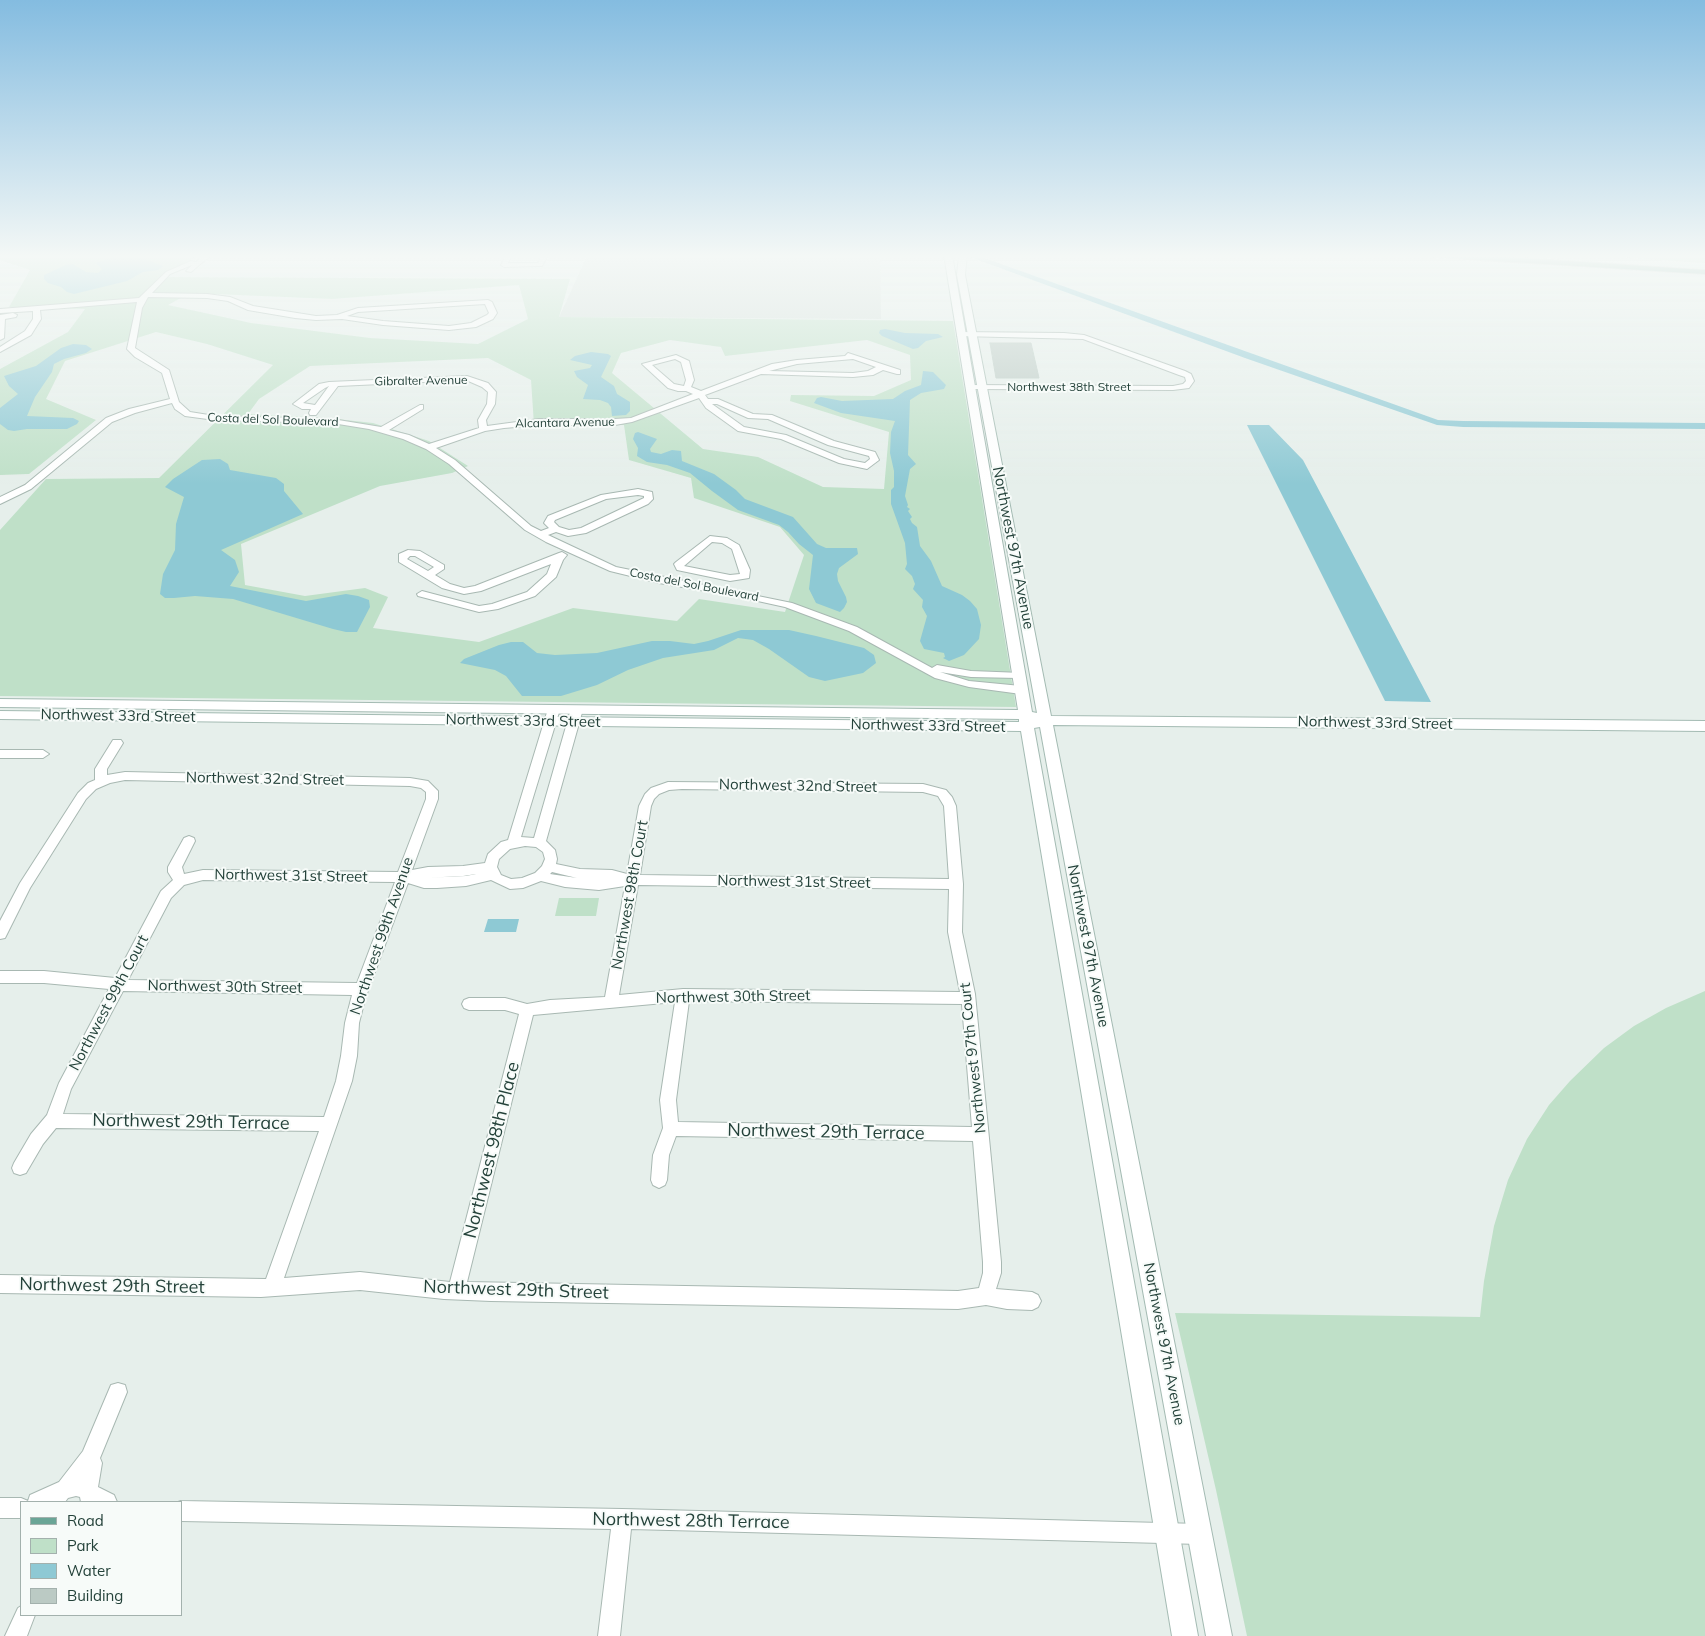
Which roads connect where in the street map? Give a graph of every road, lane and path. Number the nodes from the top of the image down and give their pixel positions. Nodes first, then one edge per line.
1 (29, 331) edge
2 (135, 331) edge
3 (960, 334) joint
4 (972, 334) junction
5 (0, 350) edge
6 (846, 354) dead end
7 (854, 357) junction
8 (883, 367) junction
9 (897, 372) dead end
10 (757, 373) junction
11 (336, 383) junction
12 (969, 387) junction
13 (983, 387) junction
14 (683, 388) junction
15 (700, 394) junction
16 (690, 398) junction
17 (174, 400) junction
18 (707, 402) junction
19 (317, 407) junction
20 (420, 407) dead end
21 (309, 420) junction
22 (483, 429) junction
23 (382, 430) junction
24 (978, 441) junction
25 (994, 441) junction
26 (429, 447) junction
27 (0, 501) edge
28 (556, 529) junction
29 (540, 536) junction
30 (568, 550) junction
31 (558, 558) junction
32 (999, 564) junction
33 (1016, 564) junction
34 (711, 574) junction
35 (428, 575) dead end
36 (446, 586) junction
37 (702, 588) junction
38 (422, 594) dead end
39 (433, 597) junction
40 (920, 665) junction
41 (1018, 674) junction
42 (1021, 690) junction
43 (0, 703) edge
44 (0, 715) edge
45 (552, 715) junction
46 (575, 715) junction
47 (1046, 720) junction
48 (1026, 721) junction
49 (1705, 726) edge
50 (118, 743) dead end
51 (0, 754) edge
52 (43, 754) dead end
53 (101, 782) junction
54 (429, 787) joint
55 (655, 791) joint
56 (942, 793) joint
57 (188, 841) dead end
58 (513, 843) junction
59 (539, 843) junction
60 (491, 871) junction
61 (544, 872) junction
62 (402, 877) junction
63 (632, 880) junction
64 (181, 881) junction
65 (956, 884) junction
66 (0, 934) edge
67 (0, 977) edge
68 (118, 985) junction
69 (361, 990) junction
70 (683, 995) junction
71 (968, 998) junction
72 (611, 1002) junction
73 (469, 1004) dead end
74 (527, 1010) junction
75 (54, 1121) junction
76 (329, 1124) junction
77 (671, 1129) junction
78 (981, 1134) junction
79 (20, 1168) dead end
80 (659, 1180) dead end
81 (0, 1284) edge
82 (272, 1288) junction
83 (456, 1291) junction
84 (986, 1296) junction
85 (1032, 1301) dead end
86 (118, 1392) dead end
87 (90, 1458) junction
88 (59, 1495) edge
89 (94, 1497) edge
90 (41, 1501) edge
91 (0, 1508) edge
92 (20, 1508) edge
93 (182, 1511) edge
94 (622, 1519) junction
95 (1167, 1533) junction
96 (1200, 1534) junction
97 (25, 1616) edge
98 (16, 1636) edge
99 (609, 1636) edge
100 (1185, 1636) edge
101 (1219, 1636) edge

1 - 5 street
2 - 17 street
3 - 4 street
3 - 12 street, Northwest 97th Avenue
4 - 13 street, Northwest 97th Avenue
4 - 13 street, Northwest 38th Street
6 - 7 street
7 - 8 street
7 - 10 street, Alcantara Avenue
8 - 9 street
8 - 10 street
10 - 15 street, Alcantara Avenue
11 - 19 street
11 - 19 street, Gibralter Avenue
11 - 22 street, Gibralter Avenue
12 - 13 street, Northwest 38th Street
12 - 24 street, Northwest 97th Avenue
13 - 25 street, Northwest 97th Avenue
14 - 14 street
14 - 15 street
14 - 16 street
15 - 16 street, Alcantara Avenue
15 - 18 street
16 - 22 street, Alcantara Avenue
17 - 21 street, Costa del Sol Boulevard
17 - 27 street
18 - 18 street
19 - 21 street
20 - 23 street
21 - 23 street, Costa del Sol Boulevard
22 - 26 street, Alcantara Avenue
23 - 26 street, Costa del Sol Boulevard
24 - 25 street
24 - 32 street, Northwest 97th Avenue
25 - 33 street, Northwest 97th Avenue
26 - 29 street, Costa del Sol Boulevard
28 - 28 street
28 - 29 street
29 - 30 street, Costa del Sol Boulevard
30 - 31 street
30 - 37 street, Costa del Sol Boulevard
31 - 36 street
31 - 39 street
32 - 33 street
32 - 41 street, Northwest 97th Avenue
33 - 47 street, Northwest 97th Avenue
34 - 34 street
34 - 37 street
35 - 36 street
36 - 39 street
37 - 40 street, Costa del Sol Boulevard
38 - 39 street
40 - 41 street, Costa del Sol Boulevard
40 - 42 street, Costa del Sol Boulevard
41 - 42 street, Northwest 97th Avenue
42 - 48 street, Northwest 97th Avenue
43 - 45 street, Northwest 33rd Street
44 - 45 street, Northwest 33rd Street
45 - 46 street, Northwest 33rd Street
45 - 58 street
46 - 48 street, Northwest 33rd Street
46 - 59 street
47 - 48 street, Northwest 33rd Street
47 - 49 street, Northwest 33rd Street
47 - 96 street, Northwest 97th Avenue
48 - 95 street, Northwest 97th Avenue
50 - 53 street
51 - 52 street
53 - 54 street, Northwest 32nd Street
53 - 66 street
54 - 62 street, Northwest 99th Avenue
55 - 56 street, Northwest 32nd Street
55 - 63 street, Northwest 98th Court
56 - 65 street, Northwest 97th Court
57 - 64 street
58 - 59 street
58 - 60 street
59 - 61 street
60 - 61 street
60 - 62 street, Northwest 31st Street
61 - 63 street, Northwest 31st Street
62 - 64 street, Northwest 31st Street
62 - 69 street, Northwest 99th Avenue
63 - 65 street, Northwest 31st Street
63 - 72 street, Northwest 98th Court
64 - 68 street, Northwest 99th Court
65 - 71 street, Northwest 97th Court
67 - 68 street, Northwest 30th Street
68 - 69 street, Northwest 30th Street
68 - 75 street, Northwest 99th Court
69 - 76 street, Northwest 99th Avenue
70 - 71 street, Northwest 30th Street
70 - 72 street, Northwest 30th Street
70 - 77 street
71 - 78 street, Northwest 97th Court
72 - 74 street, Northwest 30th Street
73 - 74 street, Northwest 30th Street
74 - 83 street, Northwest 98th Place
75 - 76 street, Northwest 29th Terrace
75 - 79 street, Northwest 99th Court
76 - 82 street, Northwest 99th Avenue
77 - 78 street, Northwest 29th Terrace
77 - 80 street
78 - 84 street, Northwest 97th Court
81 - 82 street, Northwest 29th Street
82 - 83 street, Northwest 29th Street
83 - 84 street, Northwest 29th Street
84 - 85 street, Northwest 29th Street
86 - 87 street
87 - 88 street
87 - 89 street
88 - 89 street
88 - 90 street
91 - 92 street
93 - 94 street, Northwest 28th Terrace
94 - 95 street, Northwest 28th Terrace
94 - 99 street
95 - 96 street, Northwest 28th Terrace
95 - 100 street, Northwest 97th Avenue
96 - 101 street, Northwest 97th Avenue
97 - 98 street

